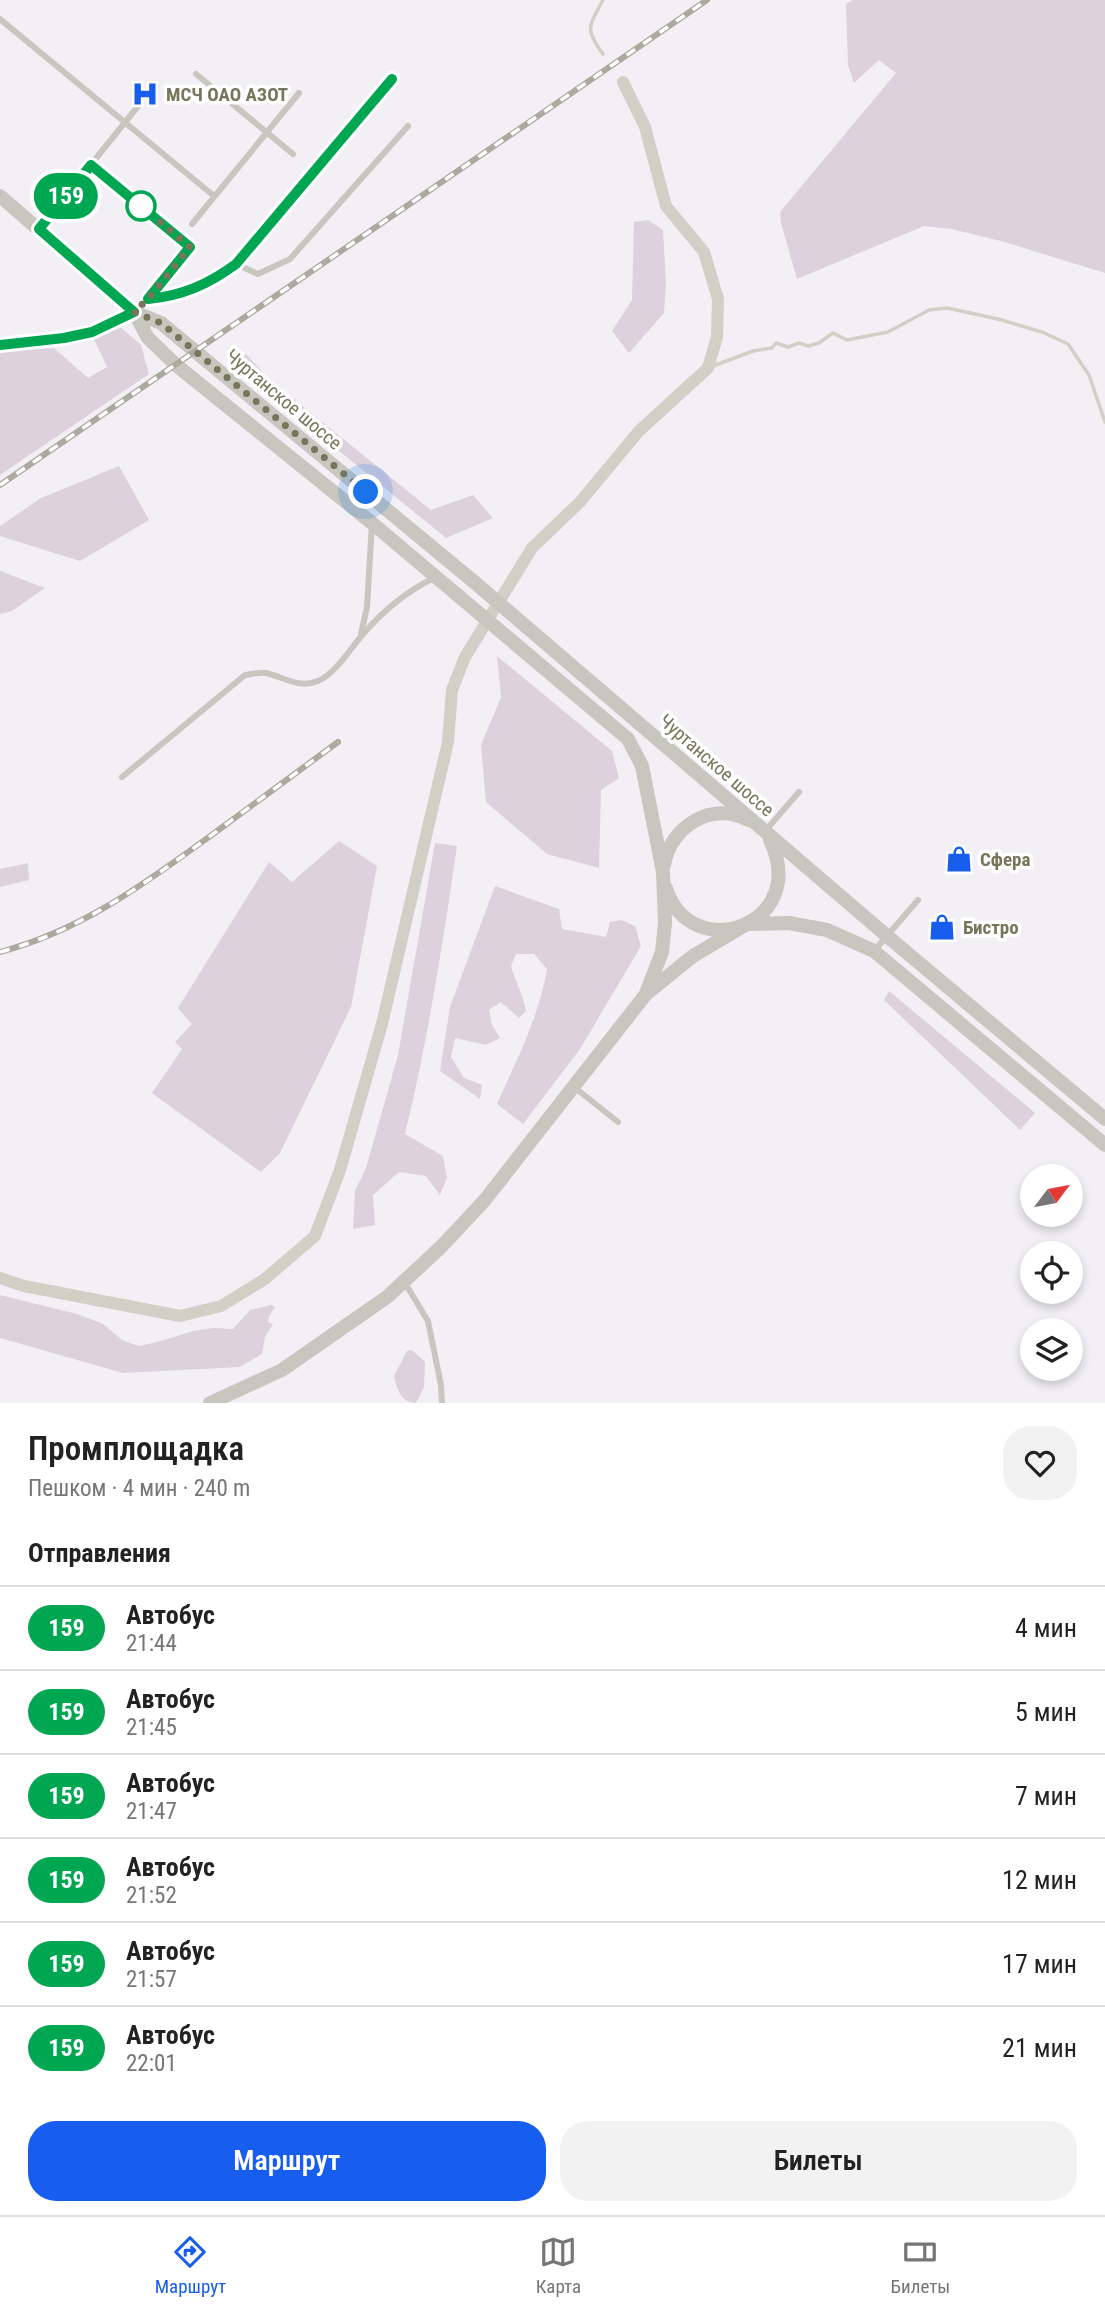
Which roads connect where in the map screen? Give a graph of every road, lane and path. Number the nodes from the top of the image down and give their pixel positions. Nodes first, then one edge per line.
1 (0, 19) edge
2 (196, 74) dead end
3 (392, 79) dead end
4 (299, 93) dead end
5 (139, 105) dead end
6 (125, 122) junction
7 (408, 126) dead end
8 (267, 133) junction
9 (293, 154) dead end
10 (91, 165) junction
11 (0, 196) edge
12 (214, 196) junction
13 (192, 223) dead end
14 (39, 229) junction
15 (236, 264) junction
16 (148, 299) junction
17 (134, 312) junction
18 (0, 345) edge
19 (372, 523) junction
20 (436, 578) junction
21 (361, 636) junction
22 (122, 778) dead end
23 (799, 792) dead end
24 (761, 829) junction
25 (663, 872) junction
26 (918, 900) dead end
27 (747, 924) junction
28 (887, 936) junction
29 (874, 951) junction
30 (646, 994) junction
31 (574, 1087) junction
32 (1105, 1119) edge
33 (618, 1122) dead end
34 (1102, 1138) edge
35 (404, 1282) junction
36 (217, 1402) edge
37 (442, 1403) edge

1 - 6 lane
2 - 8 lane
3 - 15 lane
4 - 8 lane
5 - 6 lane
6 - 10 lane
6 - 12 lane
7 - 15 lane
8 - 9 lane
8 - 12 lane
10 - 14 lane
10 - 16 lane
11 - 14 street
12 - 13 lane
14 - 17 street
15 - 16 lane
16 - 17 lane
17 - 18 lane
17 - 19 street, Чуртанское шоссе
17 - 24 street, Чуртанское шоссе
19 - 20 street, Чуртанское шоссе
19 - 21 lane
20 - 21 lane
20 - 25 street, Чуртанское шоссе
21 - 22 lane
23 - 24 lane
24 - 25 street
24 - 27 street
24 - 28 street, Чуртанское шоссе
25 - 27 street
25 - 30 street, Чуртанское шоссе
26 - 28 lane
27 - 29 street
27 - 30 street
28 - 29 lane
28 - 32 street, Чуртанское шоссе
29 - 34 street
30 - 31 street
31 - 33 lane
31 - 35 street
35 - 36 street
35 - 37 lane

